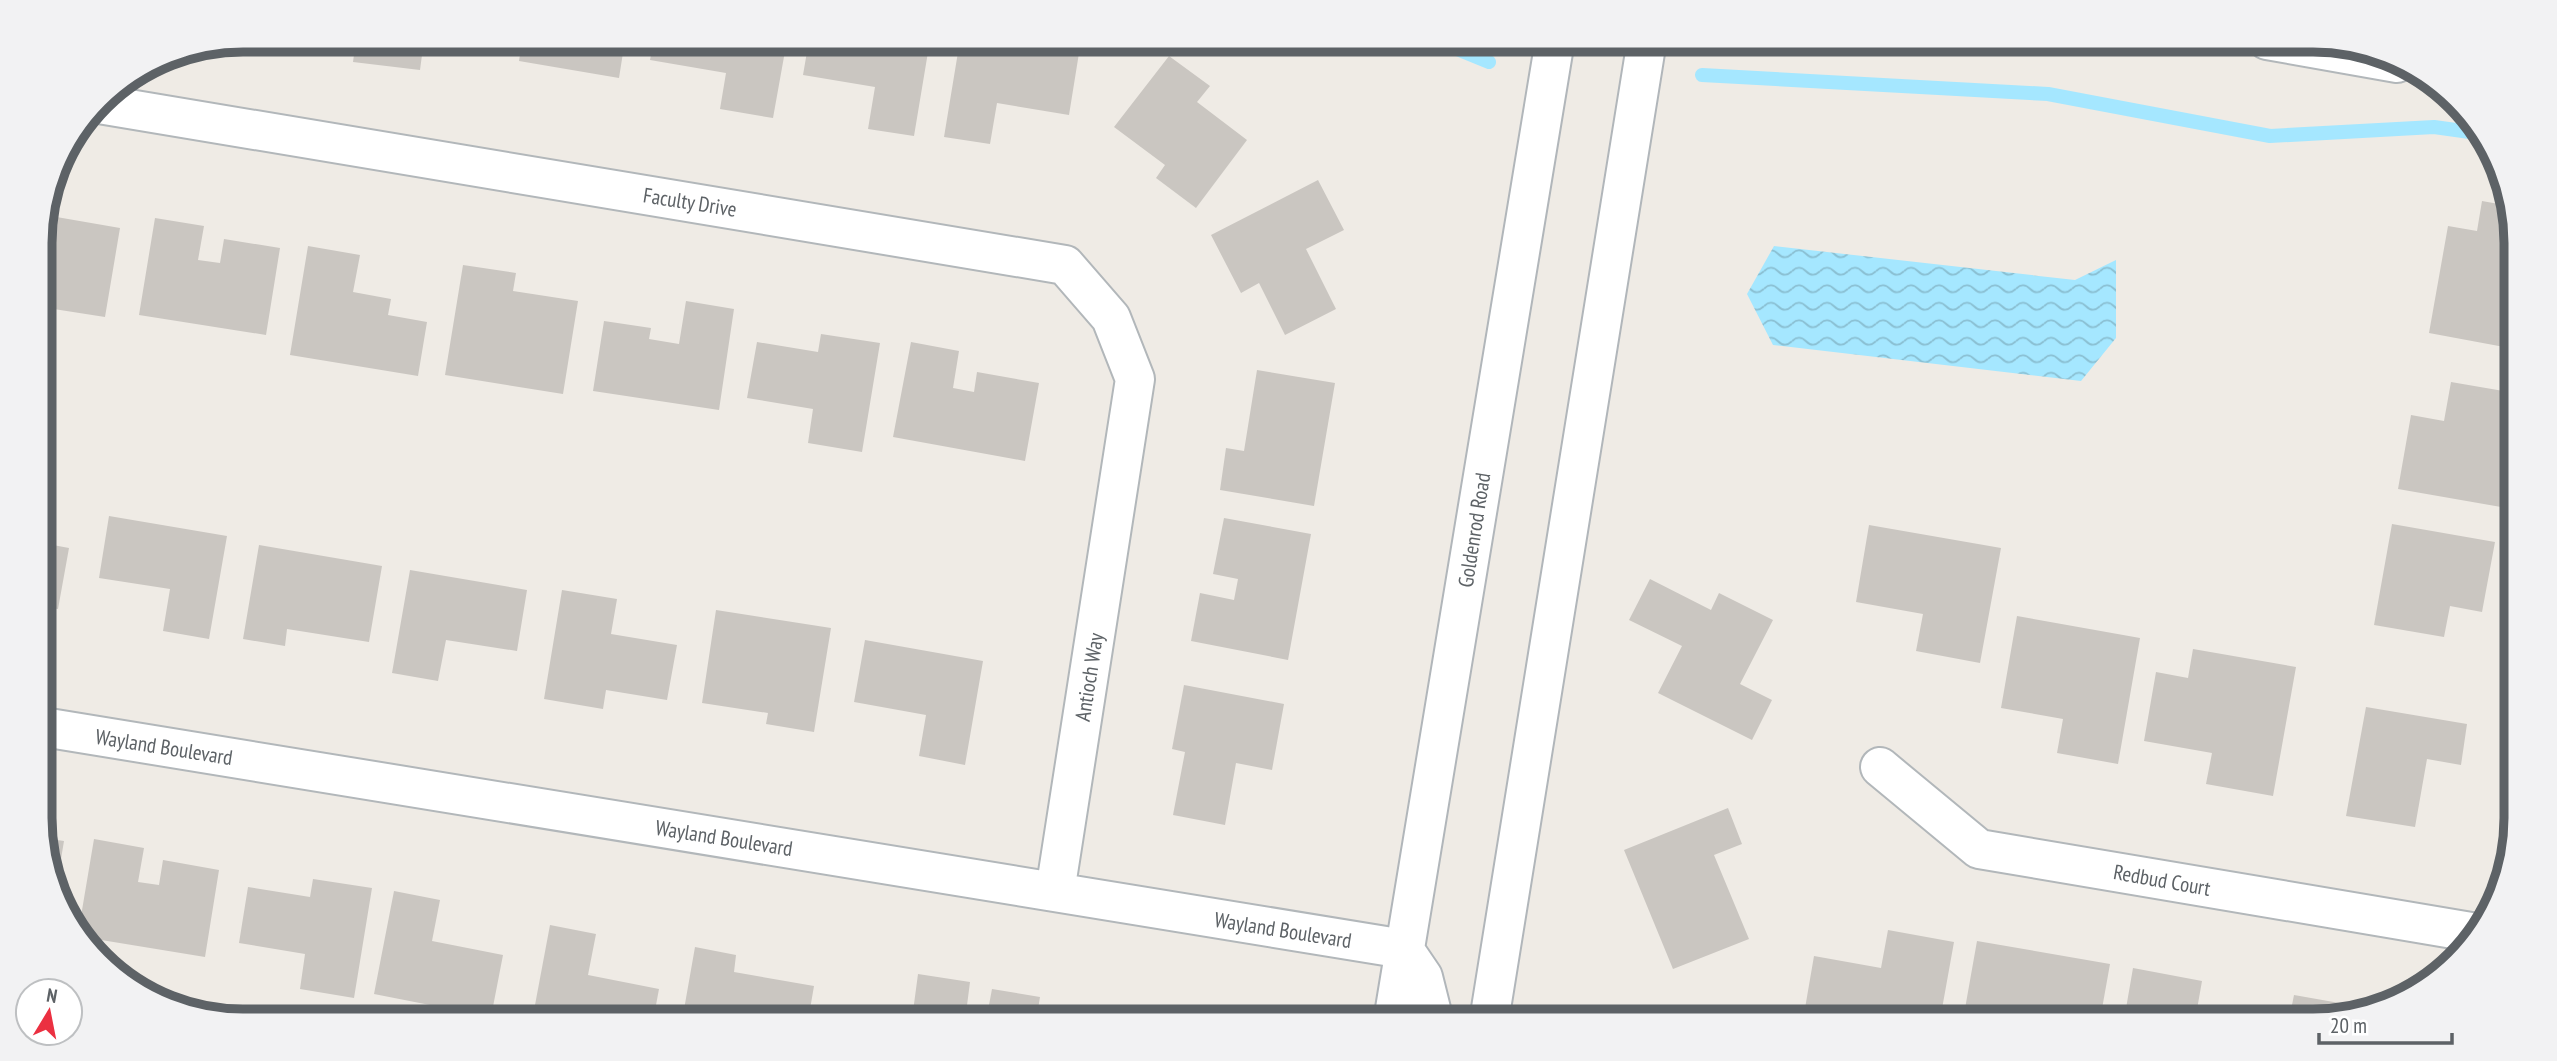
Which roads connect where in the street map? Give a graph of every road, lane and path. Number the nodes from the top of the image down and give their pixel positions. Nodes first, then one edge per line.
1 (1553, 52) edge
2 (1645, 52) edge
3 (112, 106) edge
4 (1123, 461) joint
5 (52, 728) edge
6 (1881, 766) dead end
7 (1055, 892) junction
8 (2466, 931) edge
9 (1404, 950) junction
10 (1395, 1008) edge
11 (1431, 1008) edge
12 (1491, 1008) edge

1 - 9 street, Goldenrod Road
2 - 12 street
3 - 4 street, Faculty Drive
4 - 7 street, Antioch Way
5 - 7 street, Wayland Boulevard
6 - 8 street, Redbud Court
7 - 9 street, Wayland Boulevard
9 - 10 street, Goldenrod Road
9 - 11 street

